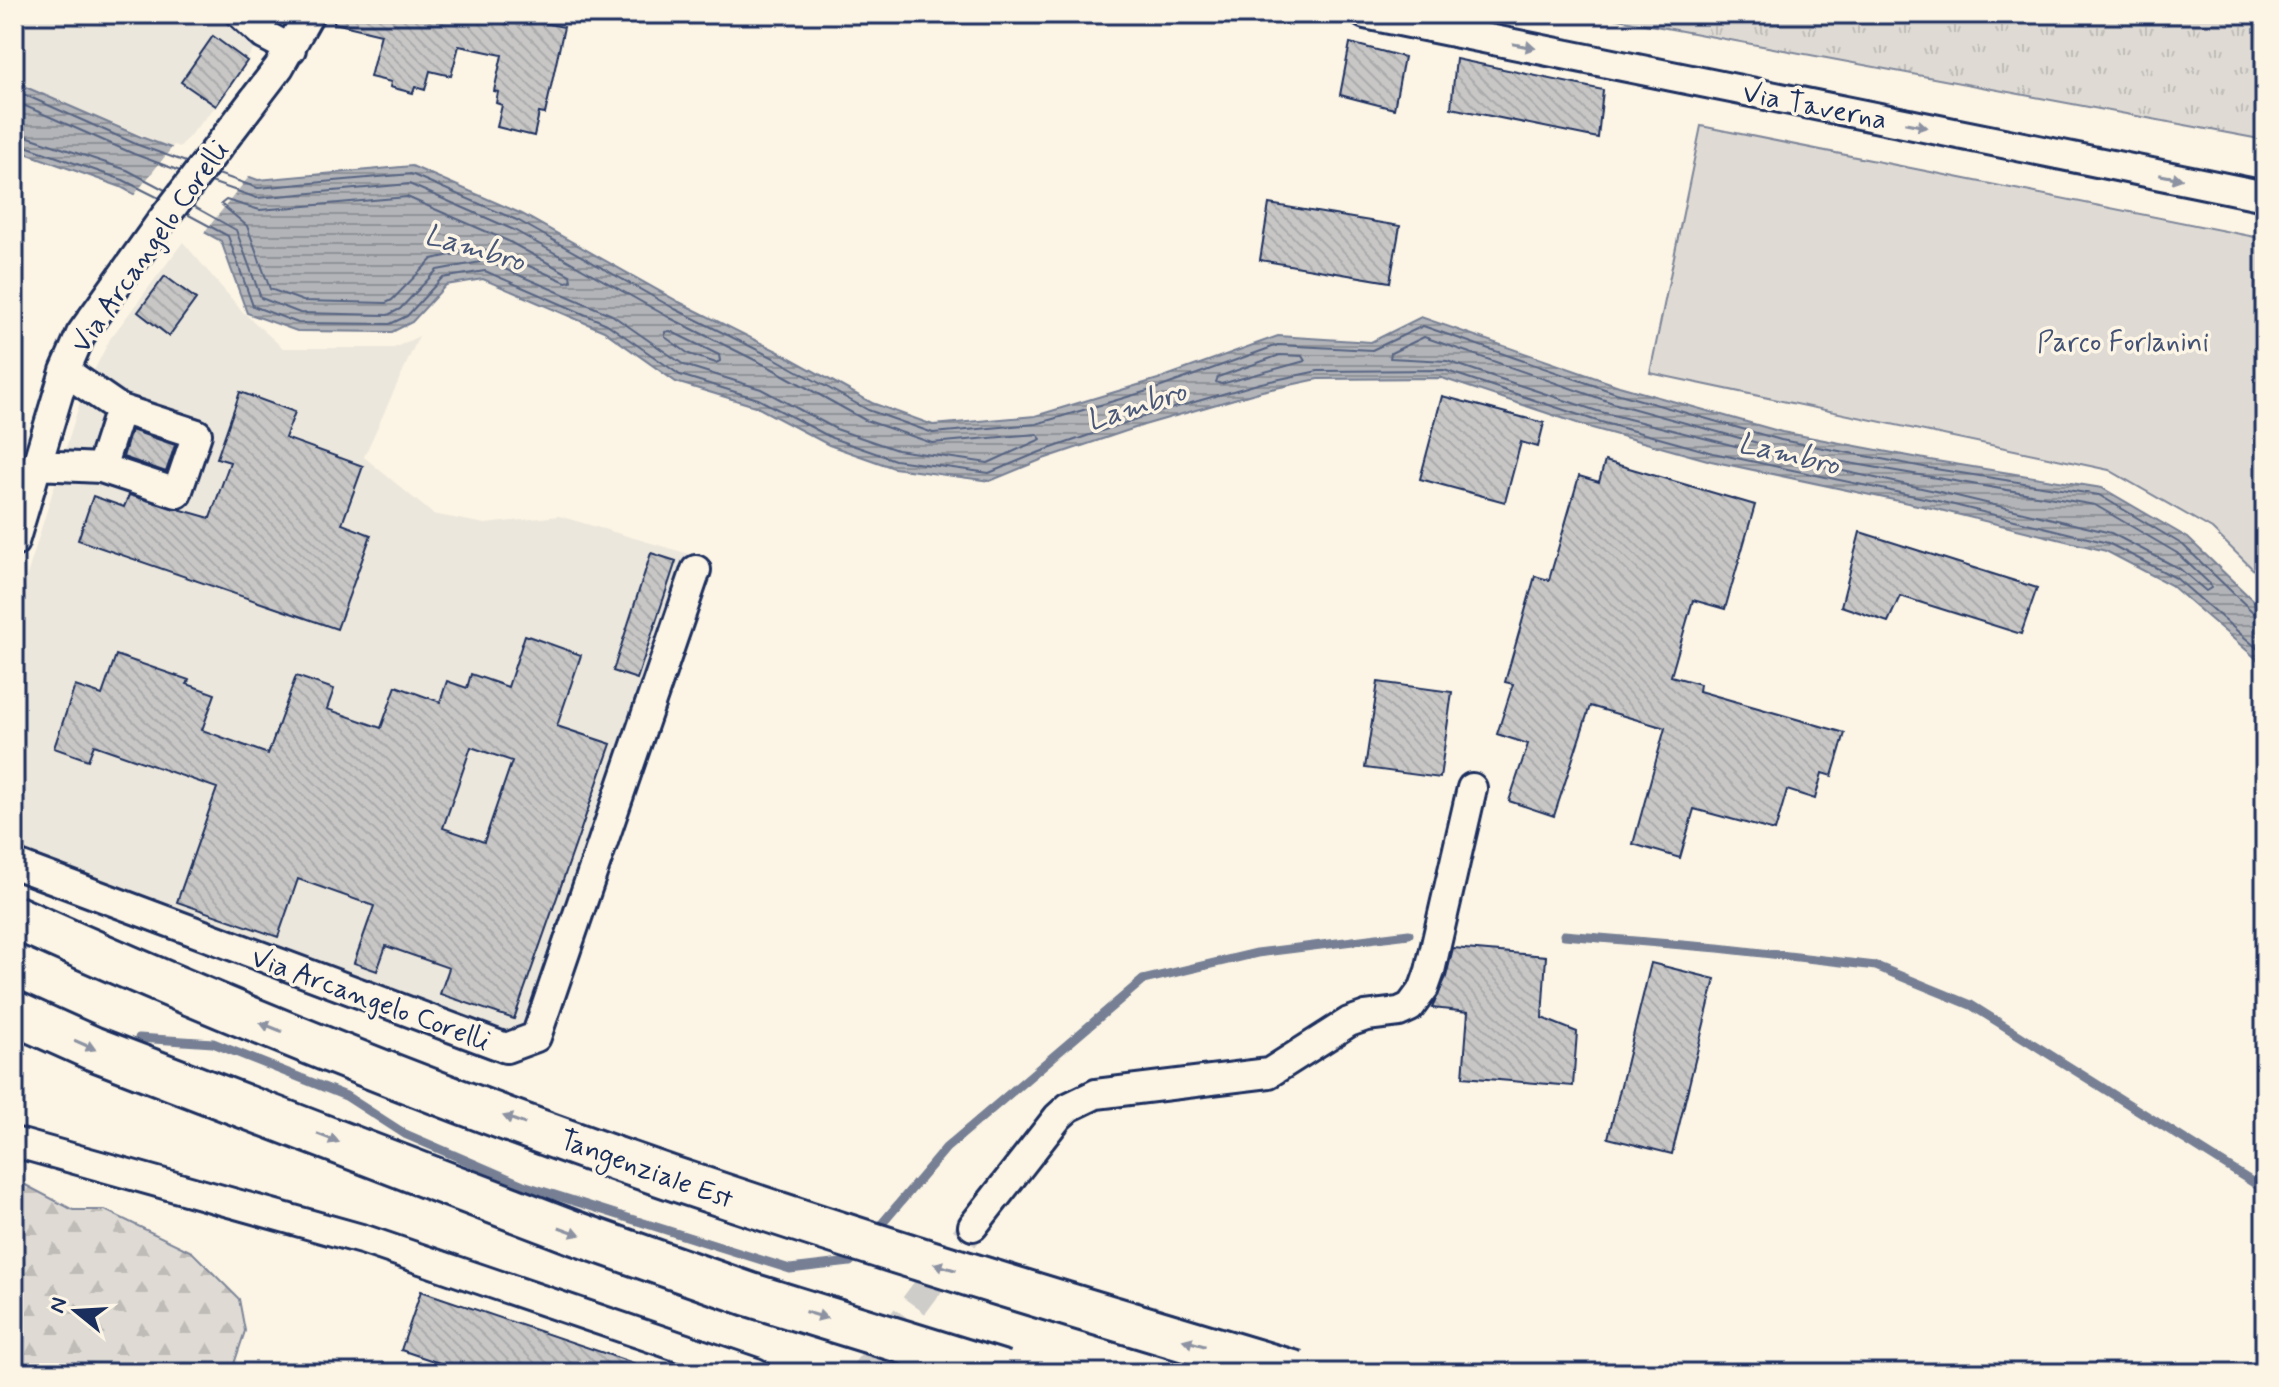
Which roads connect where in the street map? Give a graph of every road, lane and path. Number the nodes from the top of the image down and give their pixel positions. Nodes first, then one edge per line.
1 (241, 14) edge
2 (309, 14) edge
3 (1365, 14) edge
4 (291, 49) junction
5 (2265, 196) edge
6 (65, 371) junction
7 (120, 409) junction
8 (37, 465) junction
9 (101, 468) junction
10 (14, 542) edge
11 (696, 570) dead end
12 (1472, 788) dead end
13 (14, 864) edge
14 (14, 917) edge
15 (14, 1013) edge
16 (14, 1142) edge
17 (973, 1226) tunnel mouth
18 (756, 1373) edge
19 (1004, 1373) edge
20 (1296, 1373) edge

1 - 4 street
2 - 4 street, Via Arcangelo Corelli
3 -> 5 street, Via Taverna
4 - 6 street, Via Arcangelo Corelli
6 - 7 street
6 - 8 street, Via Arcangelo Corelli
7 - 9 street
7 - 9 street
8 - 9 street
8 - 10 street, Via Arcangelo Corelli
11 - 13 street, Via Arcangelo Corelli
12 - 17 street
20 -> 14 highway, Tangenziale Est, bridge
15 -> 19 highway, bridge
16 - 18 street

